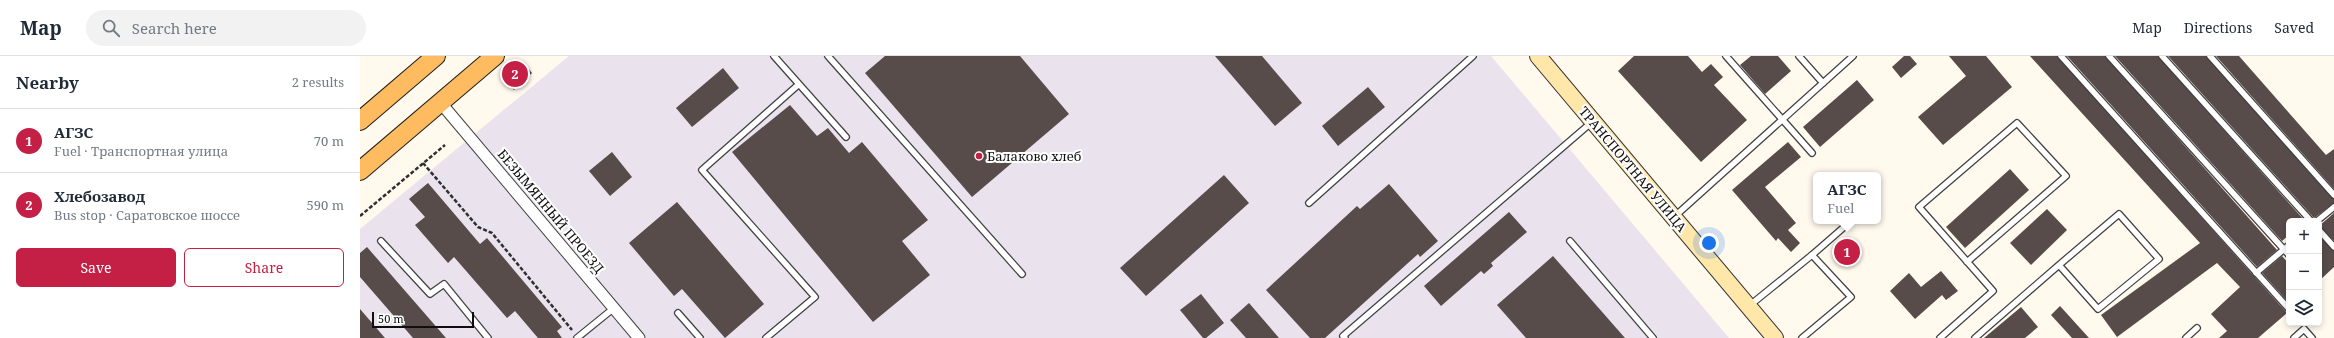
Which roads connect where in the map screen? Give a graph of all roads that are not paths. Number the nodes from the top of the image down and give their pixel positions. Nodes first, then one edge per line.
1 (436, 56) edge
2 (495, 56) edge
3 (774, 56) edge
4 (828, 56) edge
5 (1473, 56) edge
6 (1538, 56) edge
7 (1726, 56) edge
8 (1799, 56) edge
9 (1853, 56) edge
10 (2061, 56) edge
11 (2109, 56) edge
12 (2162, 56) edge
13 (2210, 56) edge
14 (1823, 83) junction
15 (798, 85) junction
16 (440, 102) junction
17 (1782, 119) junction
18 (360, 121) edge
19 (1593, 122) junction
20 (846, 137) dead end
21 (1812, 153) dead end
22 (360, 171) edge
23 (2334, 195) edge
24 (1309, 202) dead end
25 (2334, 207) edge
26 (1673, 217) junction
27 (2308, 218) edge
28 (2321, 218) edge
29 (1843, 228) dead end
30 (2322, 233) edge
31 (381, 241) dead end
32 (1570, 241) dead end
33 (2334, 247) edge
34 (2284, 249) junction
35 (2288, 254) edge
36 (1812, 255) junction
37 (1968, 262) junction
38 (2059, 265) junction
39 (2256, 273) junction
40 (1022, 274) dead end
41 (1748, 306) junction
42 (2286, 306) edge
43 (614, 308) junction
44 (678, 313) dead end
45 (2197, 328) dead end
46 (488, 338) edge
47 (578, 338) edge
48 (639, 338) edge
49 (700, 338) edge
50 (766, 338) edge
51 (1345, 338) edge
52 (1653, 338) edge
53 (1775, 338) edge
54 (1802, 338) edge
55 (1940, 338) edge
56 (1975, 338) edge
57 (2186, 338) edge
58 (2294, 338) edge
59 (2312, 338) edge

1 - 18 main road
2 - 16 main road
3 - 15 lane
4 - 40 lane
5 - 24 lane
6 - 19 main road, ТРАНСПОРТНАЯ УЛИЦА
7 - 17 lane
8 - 14 lane
9 - 14 lane
10 - 39 lane
11 - 34 lane
12 - 27 lane
13 - 23 lane
14 - 17 lane
15 - 20 lane
15 - 50 lane
16 - 22 main road
16 - 43 street, БЕЗЫМЯННЫЙ ПРОЕЗД
17 - 21 lane
17 - 26 lane
19 - 26 main road, ТРАНСПОРТНАЯ УЛИЦА
19 - 51 lane
25 - 28 lane
26 - 41 main road, ТРАНСПОРТНАЯ УЛИЦА
29 - 36 lane
30 - 33 lane
31 - 46 lane
32 - 52 lane
34 - 35 lane
34 - 39 lane
36 - 41 lane
36 - 54 lane
37 - 37 lane
37 - 55 lane
38 - 38 lane
38 - 56 lane
39 - 42 lane
41 - 53 main road, ТРАНСПОРТНАЯ УЛИЦА
43 - 47 lane
43 - 48 street, БЕЗЫМЯННЫЙ ПРОЕЗД
44 - 49 lane
45 - 57 lane
58 - 59 lane

